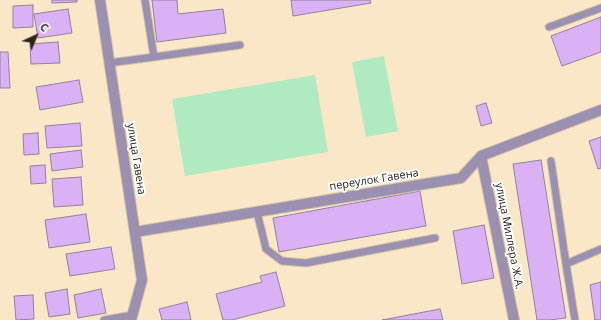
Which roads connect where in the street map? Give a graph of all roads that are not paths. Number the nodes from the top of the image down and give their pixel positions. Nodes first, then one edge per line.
1 (100, 0) edge
2 (146, 0) edge
3 (601, 8) edge
4 (549, 27) dead end
5 (240, 45) dead end
6 (154, 57) junction
7 (109, 63) junction
8 (601, 110) edge
9 (481, 156) junction
10 (551, 161) dead end
11 (257, 212) junction
12 (135, 232) junction
13 (434, 238) dead end
14 (601, 249) edge
15 (566, 264) junction
16 (132, 317) edge
17 (104, 320) edge
18 (514, 320) edge
19 (575, 320) edge

1 - 7 street, улица Гавена
2 - 6 lane
3 - 4 lane
5 - 6 lane
6 - 7 lane
7 - 12 street, улица Гавена
8 - 9 street, переулок Гавена
9 - 11 street, переулок Гавена
9 - 18 street, улица Миллера Ж.А.
10 - 15 lane
11 - 12 street, переулок Гавена
11 - 13 lane
12 - 16 street, улица Гавена
14 - 15 lane
15 - 19 lane
16 - 17 lane

